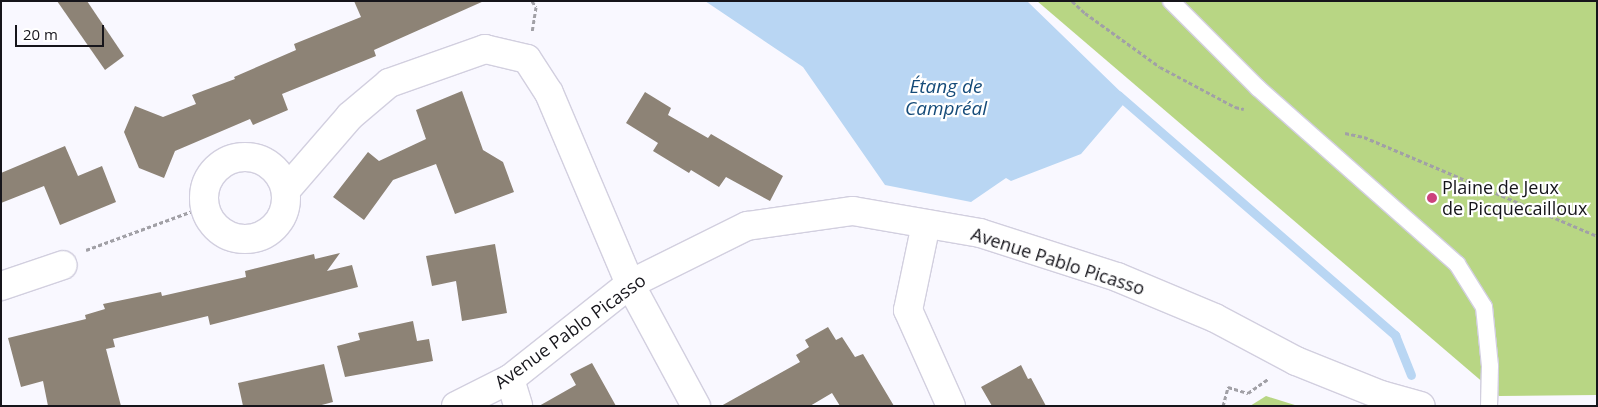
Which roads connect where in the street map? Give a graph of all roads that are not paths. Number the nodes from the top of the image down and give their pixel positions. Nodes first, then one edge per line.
1 (1172, 1) edge
2 (286, 190) junction
3 (926, 224) junction
4 (63, 265) road end
5 (630, 284) junction
6 (1, 286) edge
7 (510, 379) junction
8 (456, 406) edge
9 (518, 406) edge
10 (696, 406) edge
11 (951, 406) edge
12 (1421, 406) edge
13 (1489, 406) edge

1 - 13 lane
2 - 2 street
2 - 5 street
3 - 5 street, Avenue Pablo Picasso
3 - 11 street
3 - 12 street, Avenue Pablo Picasso
4 - 6 street
5 - 7 street, Avenue Pablo Picasso
5 - 10 street
7 - 8 street, Avenue Pablo Picasso
7 - 9 street

